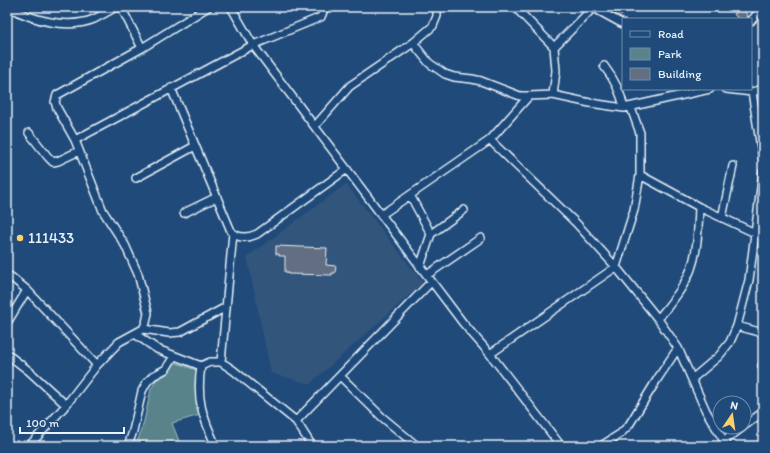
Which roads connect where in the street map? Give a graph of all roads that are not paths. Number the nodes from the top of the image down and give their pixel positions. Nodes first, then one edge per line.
1 (8, 7) edge
2 (116, 7) edge
3 (121, 7) edge
4 (208, 7) edge
5 (230, 7) edge
6 (321, 7) edge
7 (437, 7) edge
8 (515, 7) edge
9 (592, 7) edge
10 (763, 7) edge
11 (752, 20) edge
12 (622, 23) edge
13 (413, 43) junction
14 (253, 45) junction
15 (554, 47) junction
16 (142, 48) junction
17 (604, 66) dead end
18 (171, 88) junction
19 (763, 89) edge
20 (706, 90) edge
21 (735, 90) edge
22 (752, 92) junction
23 (553, 94) junction
24 (529, 96) junction
25 (628, 108) junction
26 (315, 126) junction
27 (29, 133) dead end
28 (75, 140) junction
29 (490, 140) junction
30 (761, 142) edge
31 (195, 146) junction
32 (79, 151) junction
33 (763, 160) edge
34 (732, 166) dead end
35 (347, 169) junction
36 (763, 172) edge
37 (640, 175) junction
38 (136, 178) dead end
39 (410, 195) junction
40 (217, 197) junction
41 (699, 207) junction
42 (464, 210) dead end
43 (184, 213) dead end
44 (381, 215) junction
45 (722, 218) junction
46 (233, 233) junction
47 (755, 233) junction
48 (431, 234) junction
49 (481, 238) dead end
50 (420, 267) junction
51 (616, 267) junction
52 (7, 275) edge
53 (427, 276) junction
54 (431, 282) junction
55 (27, 290) junction
56 (226, 307) junction
57 (658, 319) junction
58 (7, 323) edge
59 (737, 326) junction
60 (143, 329) junction
61 (763, 333) edge
62 (135, 334) junction
63 (678, 348) junction
64 (7, 354) edge
65 (490, 354) junction
66 (174, 356) junction
67 (221, 362) junction
68 (97, 365) junction
69 (201, 366) junction
70 (340, 376) junction
71 (692, 379) junction
72 (66, 405) junction
73 (763, 412) edge
74 (752, 420) edge
75 (296, 421) junction
76 (734, 435) edge
77 (726, 444) edge
78 (29, 446) edge
79 (128, 446) edge
80 (216, 446) edge
81 (312, 446) edge
82 (417, 446) edge
83 (561, 446) edge
84 (601, 446) edge

1 - 2 street
3 - 16 street
4 - 16 street
5 - 14 street
6 - 14 street
7 - 13 street
8 - 15 street
9 - 12 street
9 - 15 street
10 - 11 street
13 - 24 street
13 - 26 street
14 - 18 street
14 - 26 street
15 - 23 street
16 - 28 street
17 - 25 street
18 - 28 street
18 - 31 street
19 - 22 street
20 - 25 street
21 - 22 street
22 - 30 street
23 - 24 street
23 - 25 street
24 - 29 street
25 - 37 street
26 - 35 street
27 - 32 street
28 - 32 street
29 - 39 street
29 - 51 street
30 - 33 street
31 - 38 street
31 - 40 street
32 - 60 street
34 - 45 street
35 - 44 street
35 - 46 street
36 - 47 street
37 - 41 street
37 - 51 street
39 - 44 street
39 - 48 street
40 - 43 street
40 - 46 street
41 - 45 street
41 - 57 street
42 - 48 street
44 - 50 street
45 - 47 street
46 - 56 street
47 - 59 street
48 - 50 street
49 - 53 street
50 - 53 street
51 - 57 street
51 - 65 street
52 - 55 street
53 - 54 street
54 - 65 street
54 - 70 street
55 - 58 street
55 - 68 street
56 - 60 street
56 - 67 street
57 - 63 street
59 - 61 street
59 - 71 street
60 - 62 street
62 - 66 street
62 - 68 street
63 - 71 street
63 - 84 street
64 - 72 street
65 - 83 street
66 - 69 street
66 - 79 street
67 - 69 street
67 - 75 street
68 - 72 street
69 - 80 street
70 - 75 street
70 - 82 street
71 - 77 street
72 - 78 street
73 - 74 street
75 - 81 street
76 - 77 street

